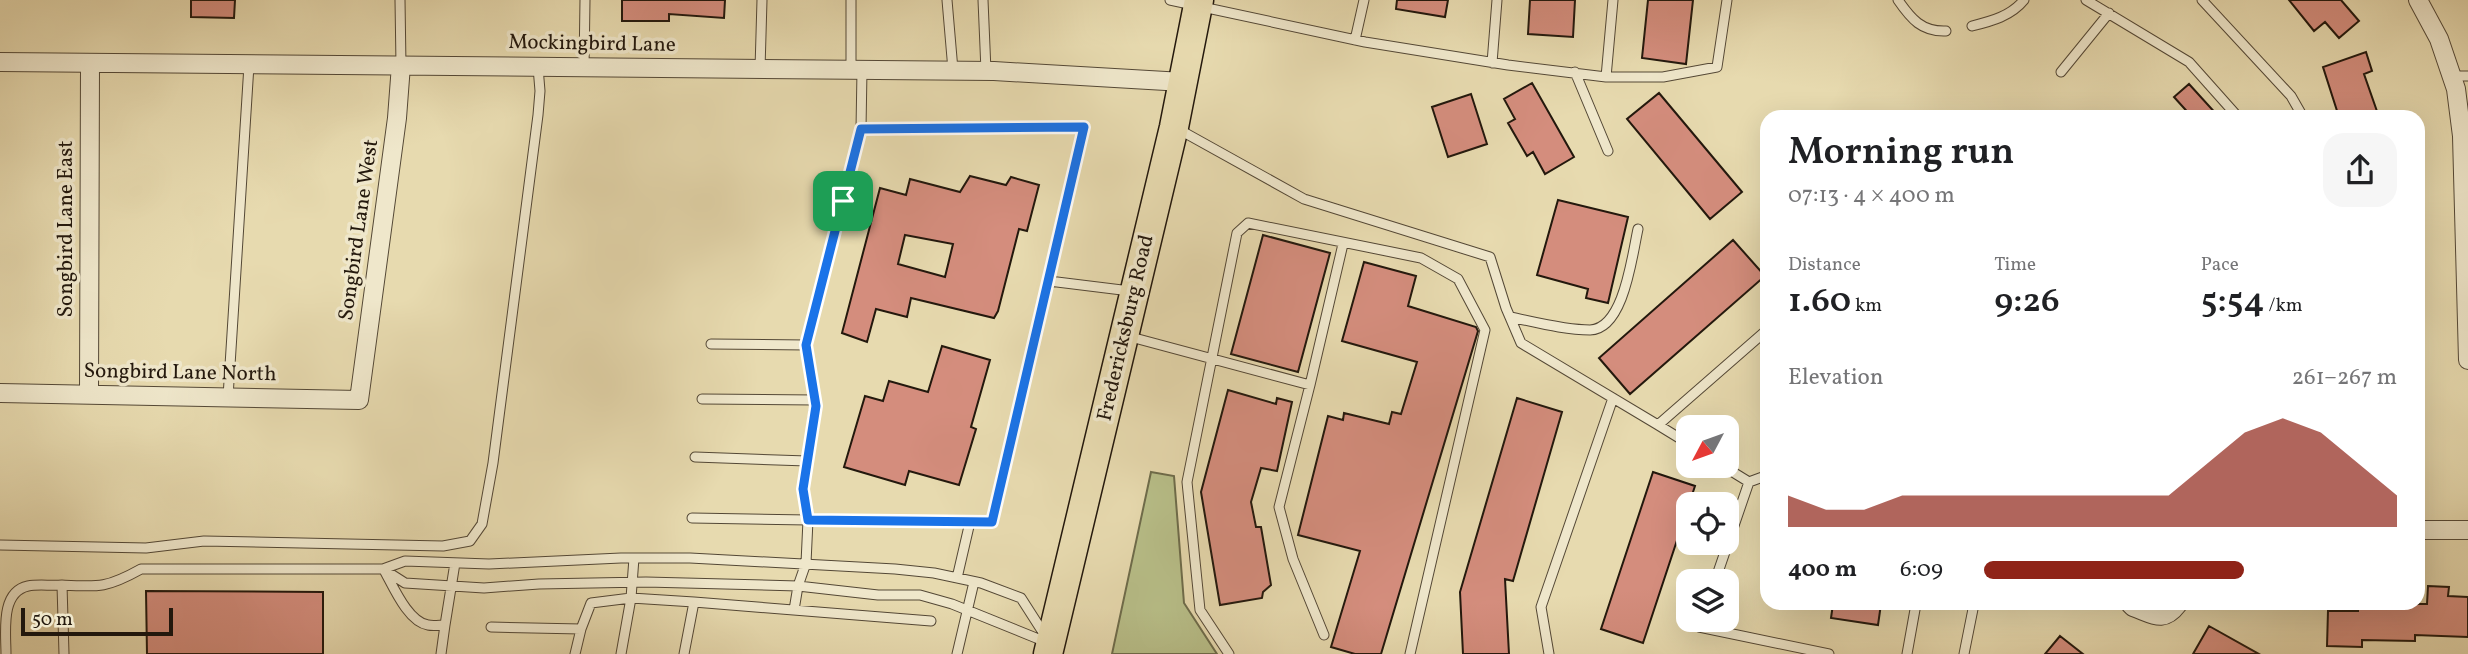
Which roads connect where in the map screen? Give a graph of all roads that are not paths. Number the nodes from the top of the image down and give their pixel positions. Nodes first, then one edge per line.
1 (400, 0) edge
2 (585, 0) edge
3 (762, 0) edge
4 (852, 0) edge
5 (947, 0) edge
6 (983, 0) edge
7 (1170, 0) edge
8 (1364, 0) edge
9 (1497, 0) edge
10 (1613, 0) edge
11 (1727, 0) edge
12 (1898, 0) edge
13 (2024, 0) edge
14 (2086, 0) edge
15 (2202, 0) edge
16 (2417, 0) edge
17 (1199, 3) edge
18 (2109, 13) junction
19 (1972, 26) dead end
20 (1946, 31) dead end
21 (1355, 40) junction
22 (0, 62) edge
23 (1492, 63) junction
24 (90, 64) junction
25 (249, 65) junction
26 (401, 65) junction
27 (538, 66) junction
28 (584, 67) junction
29 (760, 69) junction
30 (856, 69) junction
31 (953, 70) junction
32 (986, 71) junction
33 (1574, 72) junction
34 (2061, 72) dead end
35 (1606, 76) junction
36 (2460, 76) edge
37 (1184, 82) junction
38 (2232, 110) edge
39 (2299, 110) edge
40 (1174, 127) junction
41 (861, 129) junction
42 (1608, 151) dead end
43 (2467, 224) edge
44 (1638, 229) dead end
45 (1343, 244) junction
46 (1049, 281) junction
47 (1135, 291) junction
48 (1510, 317) junction
49 (1124, 336) junction
50 (1760, 336) edge
51 (711, 344) dead end
52 (806, 345) junction
53 (1210, 358) junction
54 (2468, 360) edge
55 (1310, 385) junction
56 (0, 393) edge
57 (89, 393) junction
58 (228, 397) junction
59 (702, 398) dead end
60 (1613, 398) junction
61 (359, 400) joint
62 (815, 400) junction
63 (1658, 425) junction
64 (1676, 436) edge
65 (695, 457) dead end
66 (807, 461) junction
67 (1740, 476) edge
68 (1760, 478) edge
69 (1749, 482) junction
70 (692, 518) dead end
71 (808, 520) junction
72 (970, 522) junction
73 (2425, 530) edge
74 (2468, 530) edge
75 (0, 545) edge
76 (634, 558) junction
77 (456, 563) junction
78 (806, 563) junction
79 (383, 569) junction
80 (1719, 569) edge
81 (957, 578) junction
82 (633, 582) junction
83 (974, 582) junction
84 (61, 585) junction
85 (453, 586) junction
86 (798, 586) junction
87 (631, 598) junction
88 (694, 603) junction
89 (794, 610) junction
90 (968, 610) junction
91 (1915, 610) edge
92 (1973, 610) edge
93 (2143, 610) edge
94 (2173, 610) edge
95 (931, 621) dead end
96 (445, 625) junction
97 (491, 627) dead end
98 (581, 629) junction
99 (1723, 632) edge
100 (1324, 635) dead end
101 (1053, 650) edge
102 (6, 654) edge
103 (64, 654) edge
104 (441, 654) edge
105 (575, 654) edge
106 (621, 654) edge
107 (684, 654) edge
108 (957, 654) edge
109 (1229, 654) edge
110 (1410, 654) edge
111 (1549, 654) edge
112 (1829, 654) edge
113 (1907, 654) edge
114 (1964, 654) edge

1 - 26 lane
2 - 28 lane
3 - 29 lane
4 - 30 lane
5 - 31 lane
6 - 32 lane
7 - 17 lane
8 - 21 lane
9 - 23 lane
10 - 35 lane
11 - 35 lane
12 - 20 lane
13 - 19 lane
14 - 18 lane
15 - 39 lane
16 - 36 street
17 - 21 lane
17 - 37 main road, Fredericksburg Road
18 - 34 lane
18 - 38 lane
21 - 23 lane
22 - 24 street, Mockingbird Lane
23 - 33 lane
24 - 25 street, Mockingbird Lane
24 - 57 street, Songbird Lane East
25 - 26 street, Mockingbird Lane
25 - 58 lane
26 - 27 street, Mockingbird Lane
26 - 61 street, Songbird Lane West
27 - 28 street, Mockingbird Lane
27 - 75 lane
28 - 29 street, Mockingbird Lane
29 - 30 street, Mockingbird Lane
30 - 31 street, Mockingbird Lane
30 - 41 lane
31 - 32 street, Mockingbird Lane
32 - 37 street, Mockingbird Lane
33 - 35 lane
33 - 42 lane
36 - 43 street
37 - 40 main road, Fredericksburg Road
40 - 47 main road, Fredericksburg Road
40 - 48 lane
41 - 46 lane
41 - 52 lane
43 - 54 street
44 - 48 lane
45 - 53 lane
45 - 55 lane
45 - 110 lane
46 - 47 lane
46 - 72 lane
47 - 49 main road, Fredericksburg Road
48 - 60 lane
49 - 53 lane
49 - 101 main road, Fredericksburg Road
50 - 63 lane
51 - 52 lane
52 - 62 lane
53 - 55 lane
53 - 109 lane
55 - 100 lane
56 - 57 street, Songbird Lane North
57 - 58 street, Songbird Lane North
58 - 61 street, Songbird Lane North
59 - 62 lane
60 - 63 lane
60 - 111 lane
62 - 66 lane
63 - 64 lane
65 - 66 lane
66 - 71 lane
67 - 69 lane
68 - 69 lane
69 - 80 lane
70 - 71 lane
71 - 72 lane
71 - 78 lane
72 - 81 lane
73 - 74 street
76 - 77 lane
76 - 78 lane
76 - 82 lane
77 - 79 lane
77 - 85 lane
78 - 81 lane
78 - 86 lane
79 - 84 lane
79 - 85 lane
79 - 96 lane
81 - 83 lane
82 - 85 lane
82 - 86 lane
82 - 87 lane
83 - 90 lane
83 - 101 lane
84 - 102 lane
84 - 103 lane
85 - 96 lane
86 - 89 lane
86 - 90 lane
87 - 88 lane
87 - 98 lane
87 - 106 lane
88 - 89 lane
88 - 107 lane
89 - 95 lane
90 - 101 lane
90 - 108 lane
91 - 113 lane
92 - 114 lane
93 - 94 street
96 - 104 lane
97 - 98 lane
98 - 105 lane
99 - 112 lane

